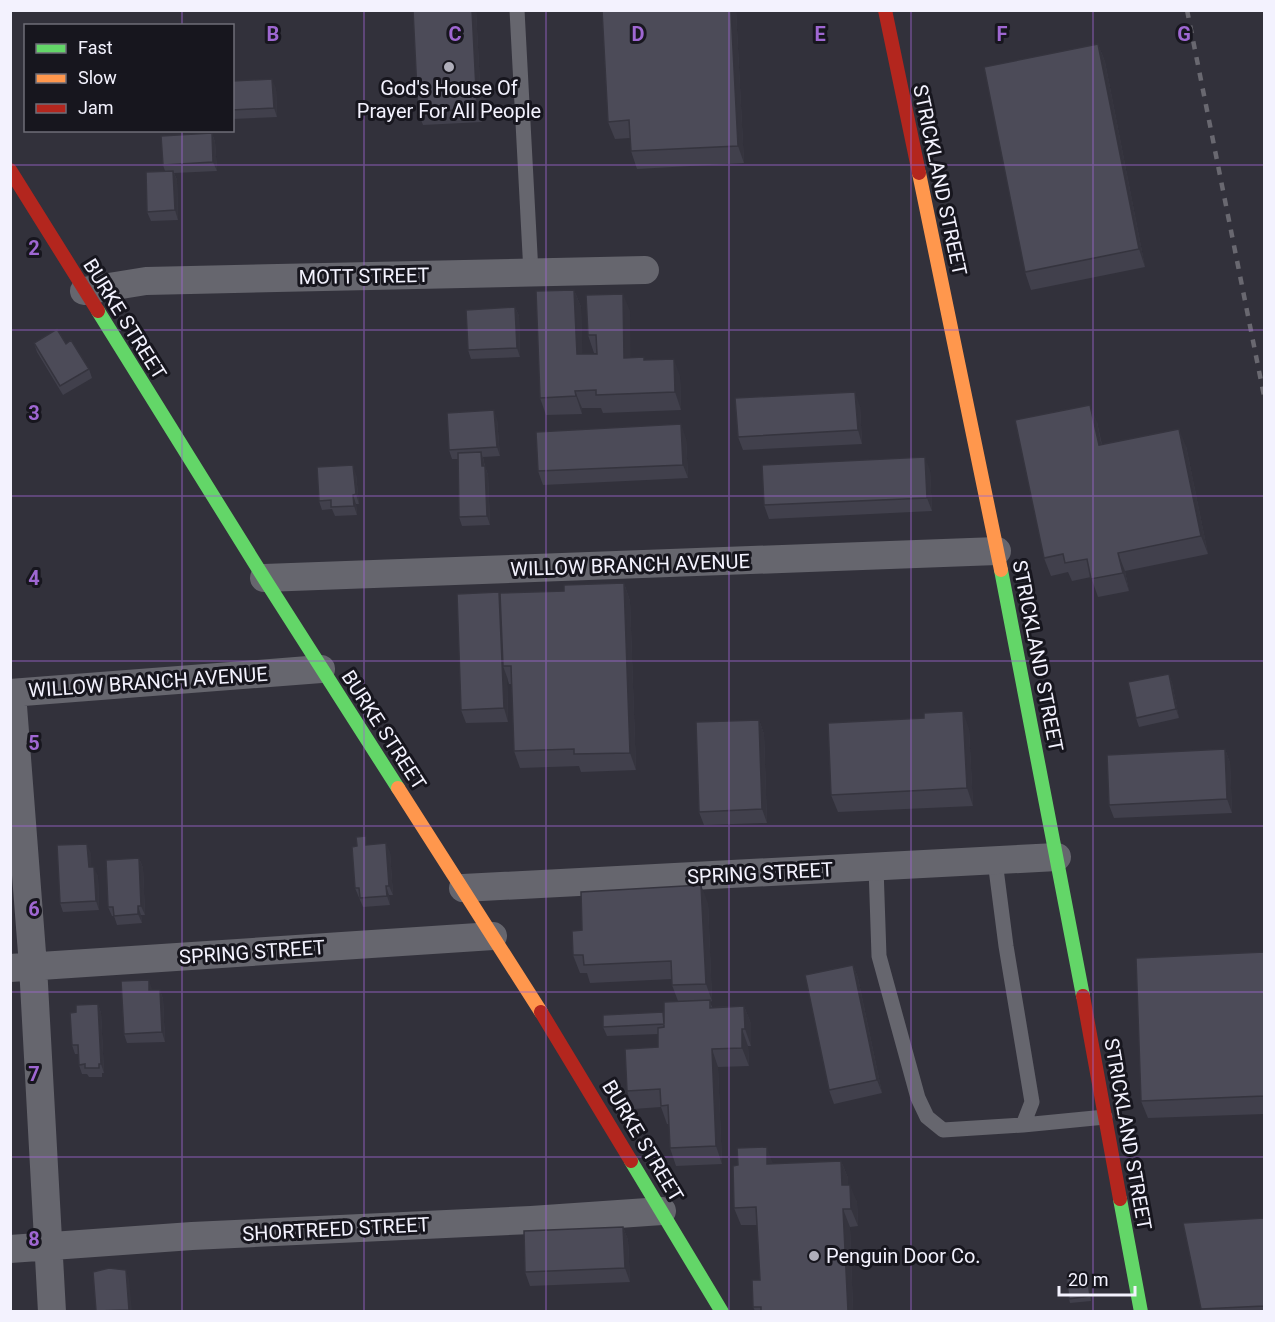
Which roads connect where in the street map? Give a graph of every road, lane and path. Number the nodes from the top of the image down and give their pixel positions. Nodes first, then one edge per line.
1 (517, 10) edge
2 (885, 10) edge
3 (10, 170) edge
4 (18, 194) edge
5 (645, 270) dead end
6 (531, 273) junction
7 (84, 291) junction
8 (997, 551) junction
9 (264, 578) junction
10 (321, 669) junction
11 (11, 693) edge
12 (1058, 858) junction
13 (995, 861) junction
14 (876, 867) junction
15 (463, 888) junction
16 (493, 936) junction
17 (22, 967) edge
18 (1105, 1117) junction
19 (1023, 1125) junction
20 (662, 1211) junction
21 (49, 1246) junction
22 (10, 1249) edge
23 (52, 1311) edge
24 (722, 1311) edge
25 (1141, 1311) edge

1 - 6 lane
2 - 8 street, STRICKLAND STREET
3 - 4 street, BURKE STREET
4 - 7 street, BURKE STREET
5 - 6 street, MOTT STREET
6 - 7 street, MOTT STREET
7 - 9 street, BURKE STREET
8 - 9 street, WILLOW BRANCH AVENUE
8 - 12 street, STRICKLAND STREET
9 - 10 street, BURKE STREET
10 - 11 street, WILLOW BRANCH AVENUE
10 - 15 street, BURKE STREET
11 - 17 street
12 - 13 street, SPRING STREET
12 - 18 street, STRICKLAND STREET
13 - 14 street, SPRING STREET
13 - 19 lane
14 - 15 street, SPRING STREET
14 - 19 lane
15 - 16 street, BURKE STREET
16 - 17 street, SPRING STREET
16 - 20 street, BURKE STREET
17 - 21 street
18 - 19 lane
18 - 25 street, STRICKLAND STREET
20 - 21 street, SHORTREED STREET
20 - 24 street, BURKE STREET
21 - 22 street, SHORTREED STREET
21 - 23 street

